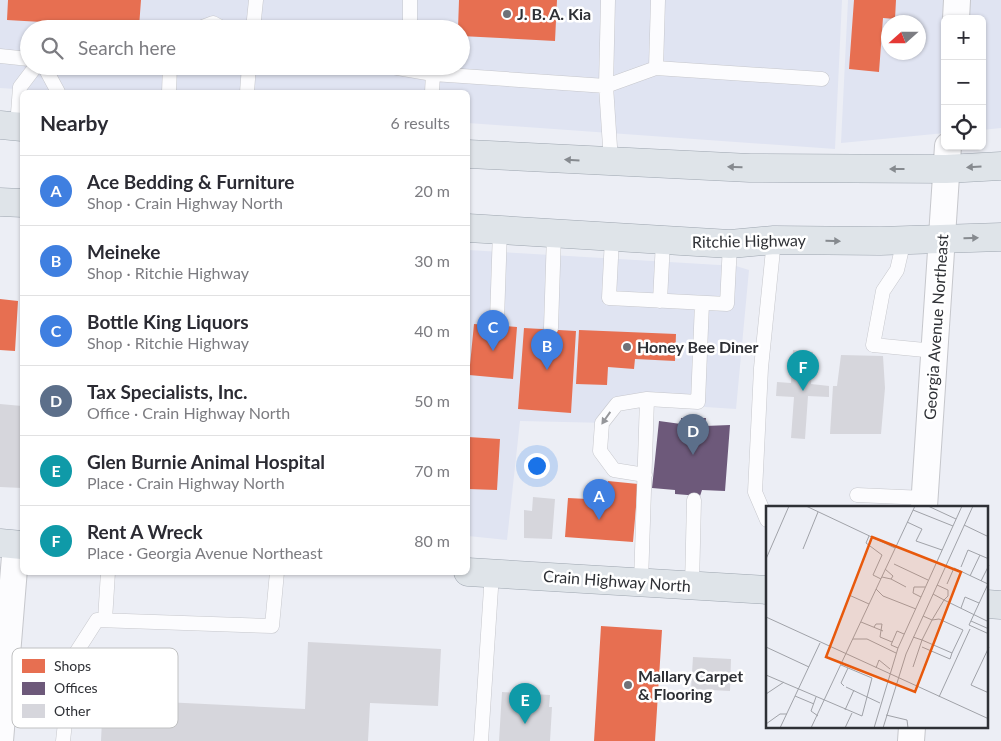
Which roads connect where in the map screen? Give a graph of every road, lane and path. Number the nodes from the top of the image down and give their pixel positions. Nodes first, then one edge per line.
1 (256, 0) edge
2 (410, 0) edge
3 (608, 0) edge
4 (658, 0) edge
5 (957, 0) edge
6 (956, 15) edge
7 (254, 20) edge
8 (410, 20) edge
9 (0, 56) edge
10 (20, 57) edge
11 (656, 68) junction
12 (470, 74) edge
13 (29, 75) edge
14 (49, 75) edge
15 (170, 75) edge
16 (248, 75) edge
17 (431, 75) edge
18 (822, 78) dead end
19 (606, 86) junction
20 (57, 90) edge
21 (169, 90) edge
22 (247, 90) edge
23 (432, 90) edge
24 (13, 126) edge
25 (470, 154) edge
26 (947, 158) edge
27 (611, 162) junction
28 (1001, 166) edge
29 (0, 202) edge
30 (20, 203) edge
31 (470, 228) edge
32 (500, 230) junction
33 (554, 234) junction
34 (1001, 236) edge
35 (612, 238) junction
36 (942, 239) junction
37 (774, 240) junction
38 (904, 240) junction
39 (664, 241) junction
40 (730, 244) junction
41 (660, 301) junction
42 (702, 303) junction
43 (497, 320) dead end
44 (551, 328) dead end
45 (935, 351) junction
46 (647, 399) junction
47 (645, 475) junction
48 (857, 495) dead end
49 (694, 500) dead end
50 (924, 503) edge
51 (766, 518) edge
52 (13, 544) edge
53 (480, 572) edge
54 (108, 575) edge
55 (277, 575) edge
56 (641, 582) junction
57 (692, 586) junction
58 (766, 590) edge
59 (988, 604) edge
60 (1001, 605) edge
61 (105, 620) junction
62 (79, 648) edge
63 (6, 672) junction
64 (12, 672) edge
65 (64, 728) edge
66 (912, 728) edge
67 (0, 741) edge
68 (63, 741) edge
69 (481, 741) edge
70 (911, 741) edge

1 - 7 lane
2 - 8 lane
3 - 19 lane
4 - 11 lane
5 - 6 street
9 - 10 lane
11 - 18 lane
11 - 19 lane
12 - 19 lane
13 - 24 lane
14 - 20 lane
15 - 21 lane
16 - 22 lane
17 - 23 lane
19 - 27 lane
27 -> 25 main road
26 -> 27 main road
28 -> 26 main road
26 - 36 street, Georgia Avenue Northeast
29 - 30 main road
31 - 32 main road, Ritchie Highway
32 - 33 main road, Ritchie Highway
32 - 43 lane
33 - 35 main road, Ritchie Highway
33 - 44 lane
36 -> 34 main road, Ritchie Highway
35 - 39 main road, Ritchie Highway
35 - 41 lane
36 - 38 main road, Ritchie Highway
36 - 45 street, Georgia Avenue Northeast
37 -> 38 main road, Ritchie Highway
37 - 40 main road, Ritchie Highway
37 - 51 lane
38 - 45 lane
39 - 40 main road, Ritchie Highway
39 - 41 lane
40 - 42 lane
41 - 42 lane
42 - 46 lane
45 - 50 street, Georgia Avenue Northeast
46 - 47 lane
46 -> 47 lane
47 - 56 lane
48 - 50 lane
49 - 57 lane
52 - 63 street
53 - 56 main road, Crain Highway North
53 - 69 lane
54 - 61 lane
55 - 61 lane
56 - 57 main road, Crain Highway North
57 - 58 main road, Crain Highway North
59 - 60 main road
61 - 62 lane
63 - 64 lane
63 - 67 street
65 - 68 lane
66 - 70 street

